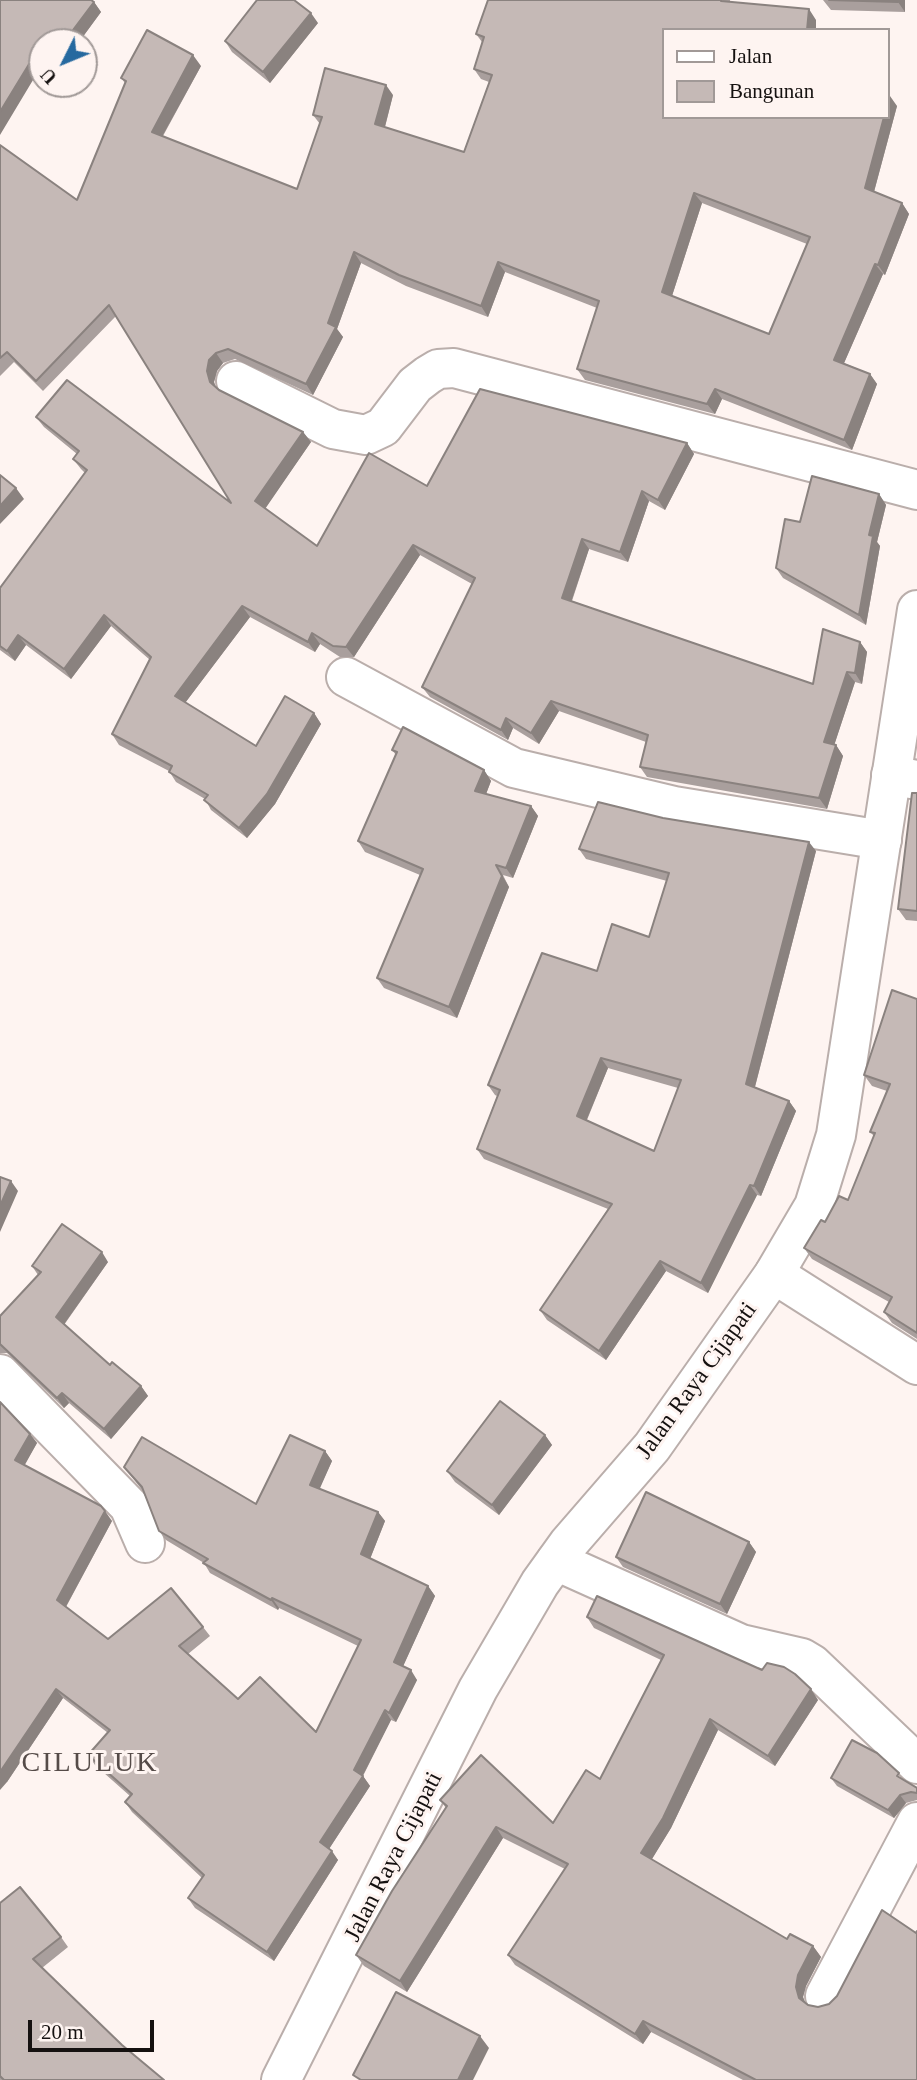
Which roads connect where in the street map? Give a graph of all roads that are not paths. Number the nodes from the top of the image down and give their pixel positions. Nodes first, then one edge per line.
1 (236, 381) dead end
2 (917, 490) edge
3 (917, 610) edge
4 (346, 677) dead end
5 (904, 777) edge
6 (882, 839) junction
7 (774, 1274) junction
8 (917, 1365) edge
9 (0, 1374) edge
10 (145, 1543) dead end
11 (556, 1561) junction
12 (917, 1764) edge
13 (917, 1822) edge
14 (825, 1996) dead end
15 (281, 2080) edge

1 - 2 street
3 - 5 street, Jalan Raya Cijapati
4 - 6 street
5 - 6 street, Jalan Raya Cijapati
6 - 7 street, Jalan Raya Cijapati
7 - 8 street
7 - 11 street, Jalan Raya Cijapati
9 - 10 street
11 - 12 street
11 - 15 street, Jalan Raya Cijapati
13 - 14 street

